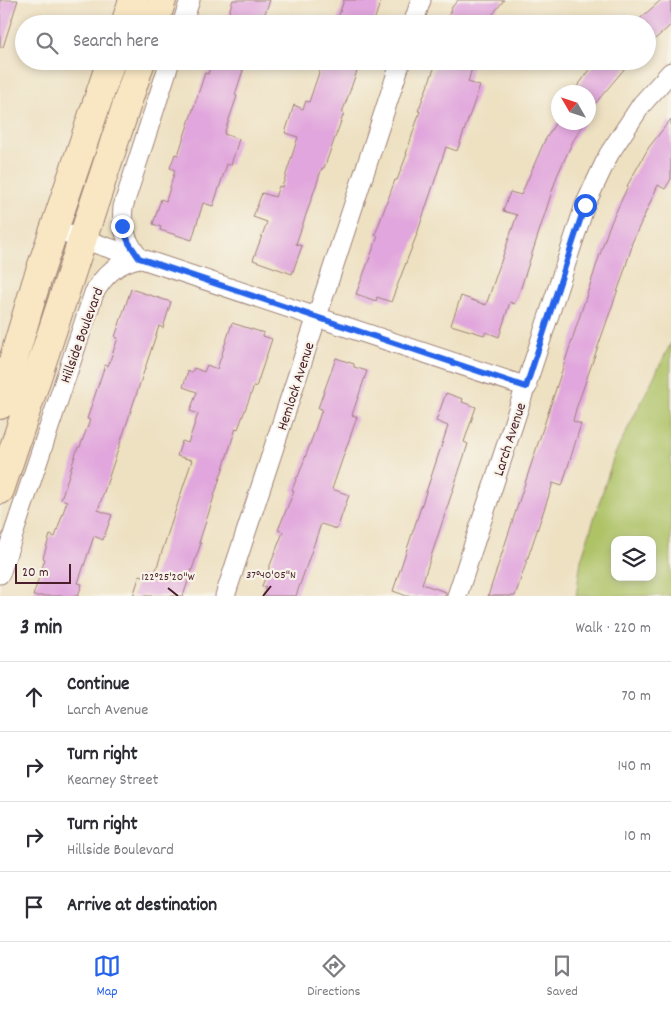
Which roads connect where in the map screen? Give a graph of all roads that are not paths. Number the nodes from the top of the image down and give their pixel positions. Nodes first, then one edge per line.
1 (133, 0) edge
2 (162, 0) edge
3 (190, 0) edge
4 (421, 0) edge
5 (128, 15) edge
6 (157, 15) edge
7 (185, 15) edge
8 (417, 15) edge
9 (108, 70) edge
10 (138, 70) edge
11 (167, 70) edge
12 (398, 70) edge
13 (671, 72) edge
14 (54, 230) junction
15 (83, 239) junction
16 (139, 258) junction
17 (318, 317) junction
18 (526, 387) junction
19 (0, 405) edge
20 (0, 490) edge
21 (0, 574) edge
22 (225, 596) edge
23 (457, 596) edge

1 - 5 main road
2 - 6 main road
3 - 7 street
4 - 8 street
9 - 14 main road
10 - 15 main road, Hillside Boulevard
11 - 16 street
12 - 17 street, Hemlock Avenue
13 - 18 street, Larch Avenue
14 - 15 street
14 - 19 main road
15 - 16 street
15 - 20 main road, Hillside Boulevard
16 - 17 street
16 - 21 street, Hillside Boulevard
17 - 18 street
17 - 22 street, Hemlock Avenue
18 - 23 street, Larch Avenue

